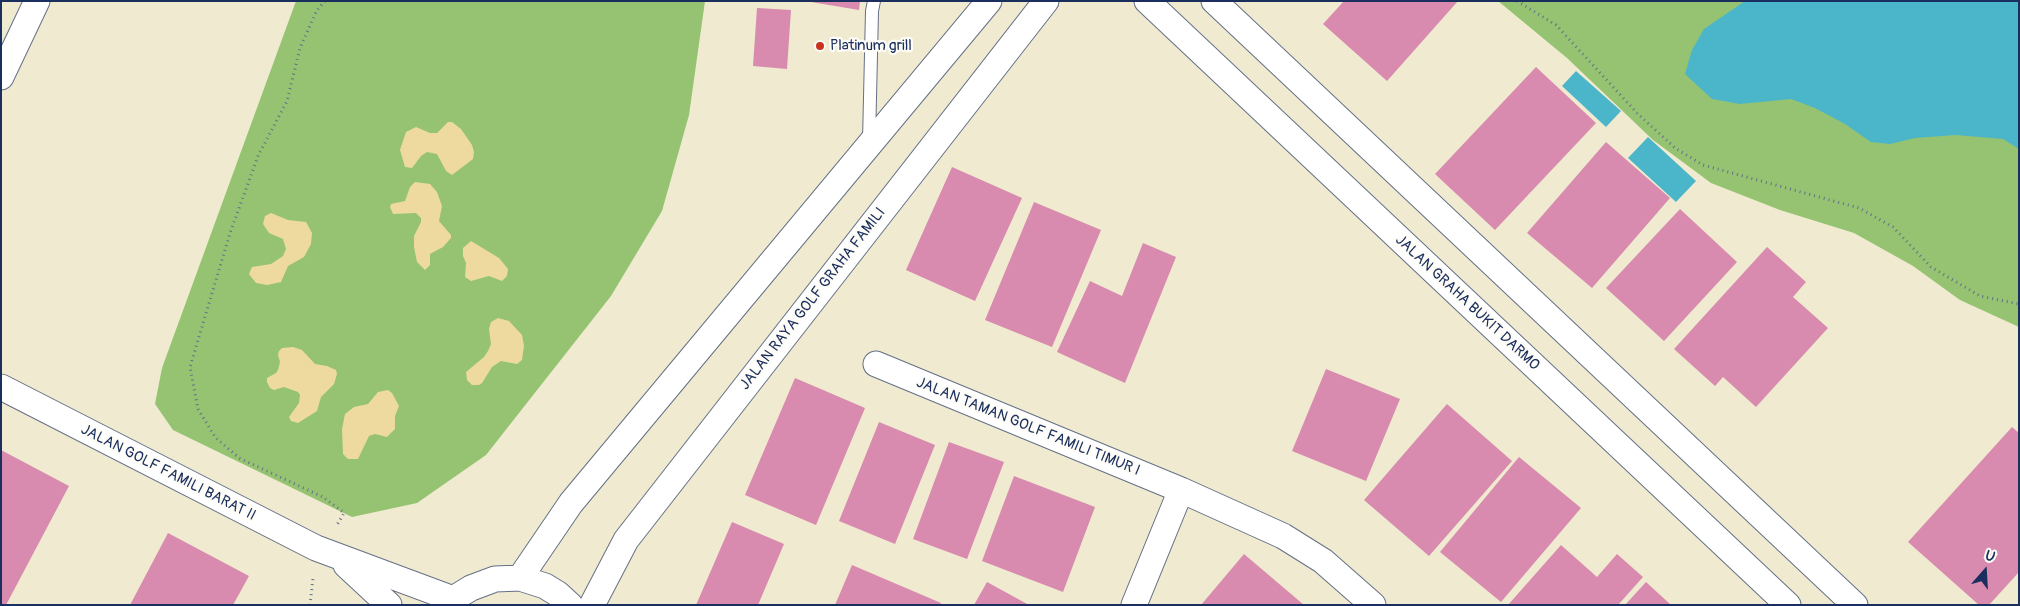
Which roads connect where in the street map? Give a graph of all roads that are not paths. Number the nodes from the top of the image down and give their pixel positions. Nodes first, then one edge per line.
1 (37, 1) edge
2 (874, 1) edge
3 (989, 1) edge
4 (1046, 1) edge
5 (1147, 1) edge
6 (1214, 1) edge
7 (1, 77) edge
8 (869, 145) junction
9 (876, 364) dead end
10 (1, 387) edge
11 (1181, 490) junction
12 (326, 552) junction
13 (520, 578) junction
14 (450, 602) edge
15 (389, 605) edge
16 (570, 605) edge
17 (592, 605) edge
18 (1134, 605) edge
19 (1373, 605) edge
20 (1788, 605) edge
21 (1855, 605) edge

1 - 7 street
2 - 8 lane
3 - 8 street
4 - 17 street, JALAN RAYA GOLF GRAHA FAMILI
5 - 20 street, JALAN GRAHA BUKIT DARMO
6 - 21 street
8 - 13 street
9 - 11 street, JALAN TAMAN GOLF FAMILI TIMUR I
10 - 12 street, JALAN GOLF FAMILI BARAT II
11 - 18 street
11 - 19 street, JALAN TAMAN GOLF FAMILI TIMUR I
12 - 14 street, JALAN GOLF FAMILI BARAT II
12 - 15 street, JALAN GOLF FAMILI BARAT II
13 - 14 street
13 - 16 street

